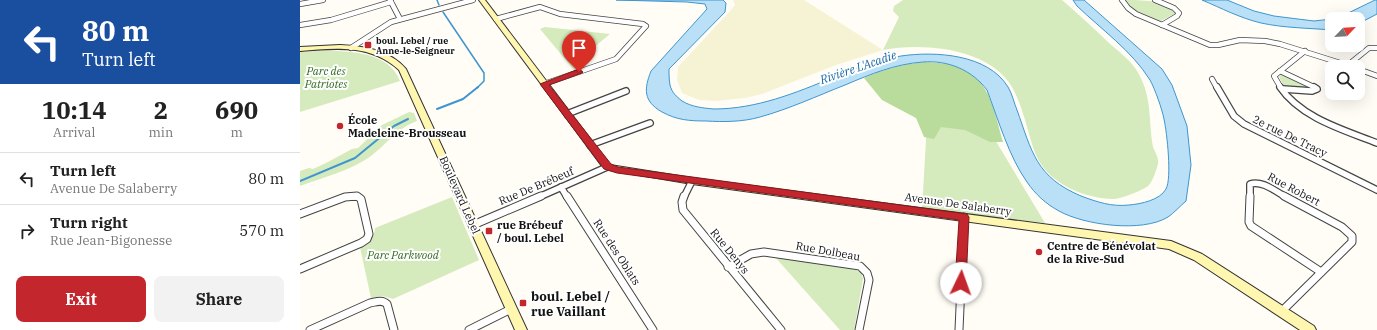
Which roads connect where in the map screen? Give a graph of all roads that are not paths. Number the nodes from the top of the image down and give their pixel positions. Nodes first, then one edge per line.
1 (324, 0) edge
2 (473, 0) edge
3 (482, 0) edge
4 (1122, 0) edge
5 (1156, 0) edge
6 (390, 1) edge
7 (300, 4) edge
8 (400, 19) junction
9 (496, 19) junction
10 (300, 25) edge
11 (1162, 25) junction
12 (351, 48) junction
13 (1377, 48) edge
14 (300, 50) edge
15 (1305, 51) junction
16 (1333, 60) edge
17 (1357, 60) edge
18 (1280, 72) junction
19 (1365, 72) edge
20 (1377, 76) edge
21 (1212, 79) dead end
22 (544, 84) junction
23 (1283, 89) junction
24 (626, 91) dead end
25 (567, 114) junction
26 (650, 122) dead end
27 (1377, 143) edge
28 (590, 145) junction
29 (607, 167) junction
30 (692, 181) junction
31 (561, 187) junction
32 (1377, 190) edge
33 (300, 214) edge
34 (964, 217) junction
35 (473, 225) junction
36 (728, 267) junction
37 (300, 269) edge
38 (1322, 272) junction
39 (511, 309) junction
40 (1281, 312) junction
41 (310, 330) edge
42 (394, 330) edge
43 (469, 330) edge
44 (521, 330) edge
45 (653, 330) edge
46 (780, 330) edge
47 (859, 330) edge
48 (959, 330) edge
49 (1310, 330) edge

1 - 7 street
2 - 8 street
3 - 9 street
4 - 11 street
5 - 11 street
6 - 8 street
6 - 10 street
8 - 12 street
9 - 22 street
9 - 22 street
11 - 15 street
12 - 14 street, Boulevard Lebel
12 - 35 street, Boulevard Lebel
13 - 17 street
15 - 16 street
15 - 18 street
18 - 23 street
18 - 23 street
19 - 20 street
21 - 32 street, 2e rue De Tracy
22 - 25 street
23 - 27 street
24 - 25 street
25 - 28 street
26 - 28 street
28 - 29 street
29 - 30 street, Avenue De Salaberry
29 - 31 street, Rue De Brébeuf
30 - 34 street, Avenue De Salaberry
30 - 36 street, Rue Denys
31 - 35 street, Rue De Brébeuf
31 - 45 street, Rue des Oblats
33 - 37 street
34 - 40 street, Avenue De Salaberry
34 - 48 street
35 - 39 street, Boulevard Lebel
36 - 46 street, Rue Denys
36 - 47 street, Rue Dolbeau
38 - 38 street, Rue Robert
38 - 40 street, Rue Robert
39 - 43 street
39 - 44 street, Boulevard Lebel
40 - 49 street, Avenue De Salaberry
41 - 42 street

